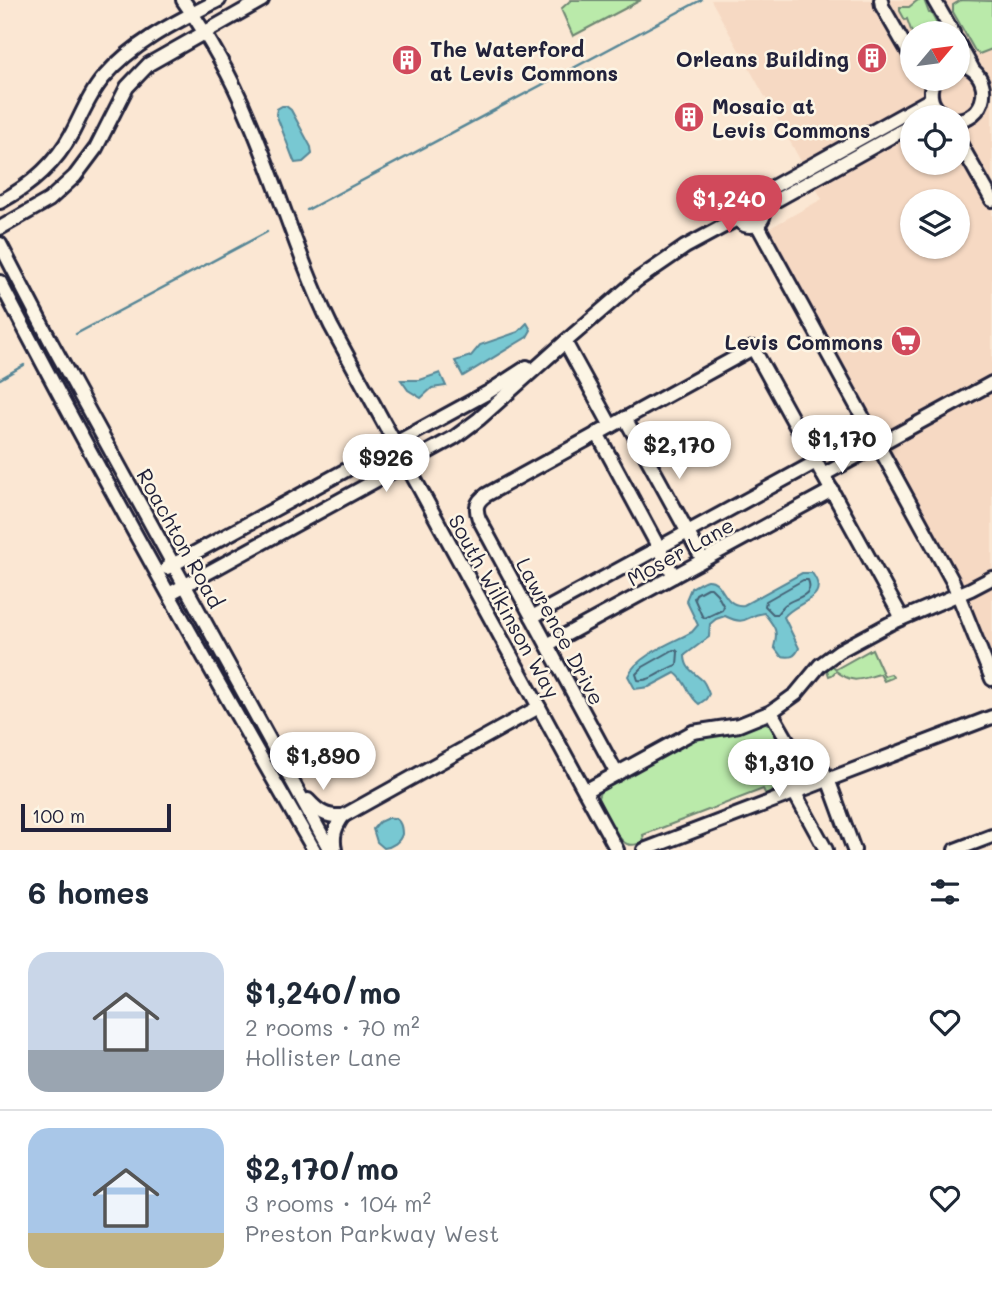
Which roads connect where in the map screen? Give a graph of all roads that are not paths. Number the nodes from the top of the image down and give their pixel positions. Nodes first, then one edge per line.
1 (183, 0) edge
2 (219, 0) edge
3 (262, 0) edge
4 (881, 0) edge
5 (934, 0) edge
6 (192, 13) junction
7 (946, 21) edge
8 (204, 32) junction
9 (900, 37) edge
10 (970, 59) edge
11 (970, 72) edge
12 (986, 81) edge
13 (929, 91) edge
14 (970, 116) edge
15 (900, 132) edge
16 (970, 161) edge
17 (753, 198) junction
18 (992, 200) edge
19 (0, 202) edge
20 (764, 207) junction
21 (737, 219) junction
22 (757, 225) junction
23 (0, 228) edge
24 (0, 244) edge
25 (0, 282) edge
26 (565, 342) junction
27 (992, 383) edge
28 (625, 418) junction
29 (611, 426) junction
30 (597, 433) junction
31 (395, 444) junction
32 (878, 445) junction
33 (816, 462) junction
34 (406, 464) junction
35 (823, 475) junction
36 (832, 490) junction
37 (688, 532) junction
38 (659, 548) junction
39 (703, 560) junction
40 (174, 565) junction
41 (158, 574) junction
42 (674, 576) junction
43 (992, 578) edge
44 (185, 585) junction
45 (169, 594) junction
46 (958, 594) junction
47 (532, 617) junction
48 (902, 618) junction
49 (547, 645) junction
50 (992, 679) edge
51 (539, 707) junction
52 (771, 712) junction
53 (992, 717) edge
54 (794, 752) junction
55 (617, 774) junction
56 (828, 779) junction
57 (296, 787) junction
58 (585, 791) junction
59 (794, 792) junction
60 (343, 816) junction
61 (992, 836) edge
62 (314, 850) edge
63 (332, 850) edge
64 (617, 850) edge
65 (644, 850) edge
66 (826, 850) edge
67 (854, 850) edge
68 (955, 850) edge

1 - 6 street, South Wilkinson Way
2 - 6 street
3 - 8 street
4 - 9 street
5 - 7 street
6 - 8 street, South Wilkinson Way
6 - 19 street
8 - 23 street
8 - 31 street, South Wilkinson Way
10 - 12 street
11 - 12 street
12 - 14 street
13 - 17 street
15 - 20 street
16 - 18 street
17 - 20 street
17 - 21 street
20 - 22 street
21 - 22 street
21 - 26 street
22 - 32 street
24 - 40 street, Roachton Road
25 - 41 street, Roachton Road
26 - 29 street
26 - 31 street
26 - 34 street
27 - 32 street
28 - 29 street
28 - 33 street
28 - 37 street
29 - 30 street
30 - 38 street
30 - 47 street, Lawrence Drive
31 - 34 street, South Wilkinson Way
31 - 40 street
32 - 35 street
32 - 46 street
33 - 35 street
33 - 37 street, Moser Lane
34 - 44 street
34 - 51 street, South Wilkinson Way
35 - 36 street
36 - 39 street, Moser Lane
36 - 48 street
37 - 38 street, Moser Lane
37 - 39 street
38 - 42 street
38 - 47 street, Moser Lane
39 - 42 street, Moser Lane
40 - 41 street
40 - 44 street, Roachton Road
41 - 45 street, Roachton Road
42 - 49 street, Moser Lane
43 - 46 street
44 - 45 street
44 - 57 street, Roachton Road
45 - 62 street, Roachton Road
46 - 48 street
46 - 50 street
47 - 49 street, Lawrence Drive
48 - 52 street
49 - 55 street, Lawrence Drive
51 - 58 street, South Wilkinson Way
51 - 60 street
52 - 54 street
52 - 55 street
53 - 56 street
54 - 56 street
54 - 59 street
55 - 58 street
56 - 59 street
56 - 67 street
57 - 60 street
57 - 63 street, Roachton Road
58 - 64 street, South Wilkinson Way
59 - 65 street
59 - 66 street
60 - 63 street
61 - 68 street

